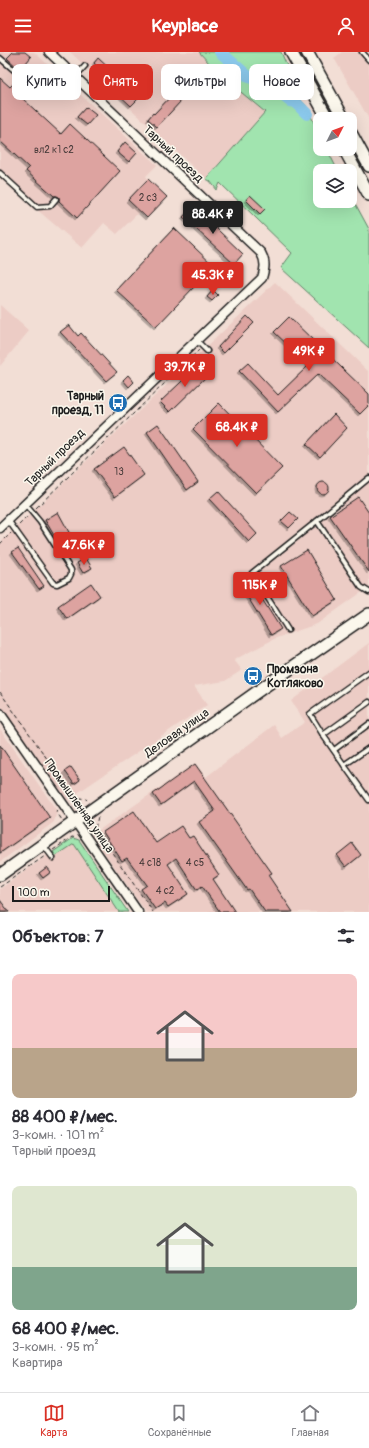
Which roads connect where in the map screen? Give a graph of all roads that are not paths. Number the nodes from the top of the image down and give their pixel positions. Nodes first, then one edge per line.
1 (49, 52) edge
2 (291, 52) edge
3 (307, 52) edge
4 (362, 52) edge
5 (0, 58) edge
6 (369, 60) edge
7 (62, 64) edge
8 (85, 66) dead end
9 (12, 68) edge
10 (81, 68) edge
11 (81, 83) edge
12 (324, 112) edge
13 (340, 112) edge
14 (357, 143) edge
15 (348, 156) edge
16 (369, 166) edge
17 (0, 173) edge
18 (369, 195) edge
19 (56, 198) dead end
20 (196, 340) junction
21 (207, 351) dead end
22 (369, 478) edge
23 (25, 504) junction
24 (8, 520) junction
25 (317, 521) junction
26 (0, 528) edge
27 (369, 592) edge
28 (369, 614) edge
29 (288, 630) dead end
30 (369, 672) edge
31 (369, 702) edge
32 (1, 718) edge
33 (369, 724) edge
34 (323, 734) junction
35 (369, 748) edge
36 (334, 750) junction
37 (344, 765) junction
38 (369, 800) edge
39 (75, 821) junction
40 (43, 844) junction
41 (53, 858) dead end
42 (0, 874) edge
43 (138, 912) edge

1 - 7 street, Тарный проезд
2 - 12 street
3 - 13 street
4 - 6 lane
5 - 9 lane
8 - 10 lane
11 - 20 street, Тарный проезд
14 - 16 street
15 - 18 street
17 - 19 lane
20 - 21 lane
20 - 23 street, Тарный проезд
22 - 25 lane
23 - 24 street, Тарный проезд
23 - 24 lane
24 - 26 street, Тарный проезд
25 - 27 lane
25 - 29 lane
28 - 39 street, Деловая улица
30 - 34 lane
31 - 34 lane
32 - 39 street, Промышленная улица
33 - 36 lane
34 - 36 lane
35 - 37 lane
36 - 37 lane
37 - 38 lane
39 - 40 street, Деловая улица
39 - 43 street, Промышленная улица
40 - 41 lane
40 - 42 street, Деловая улица

